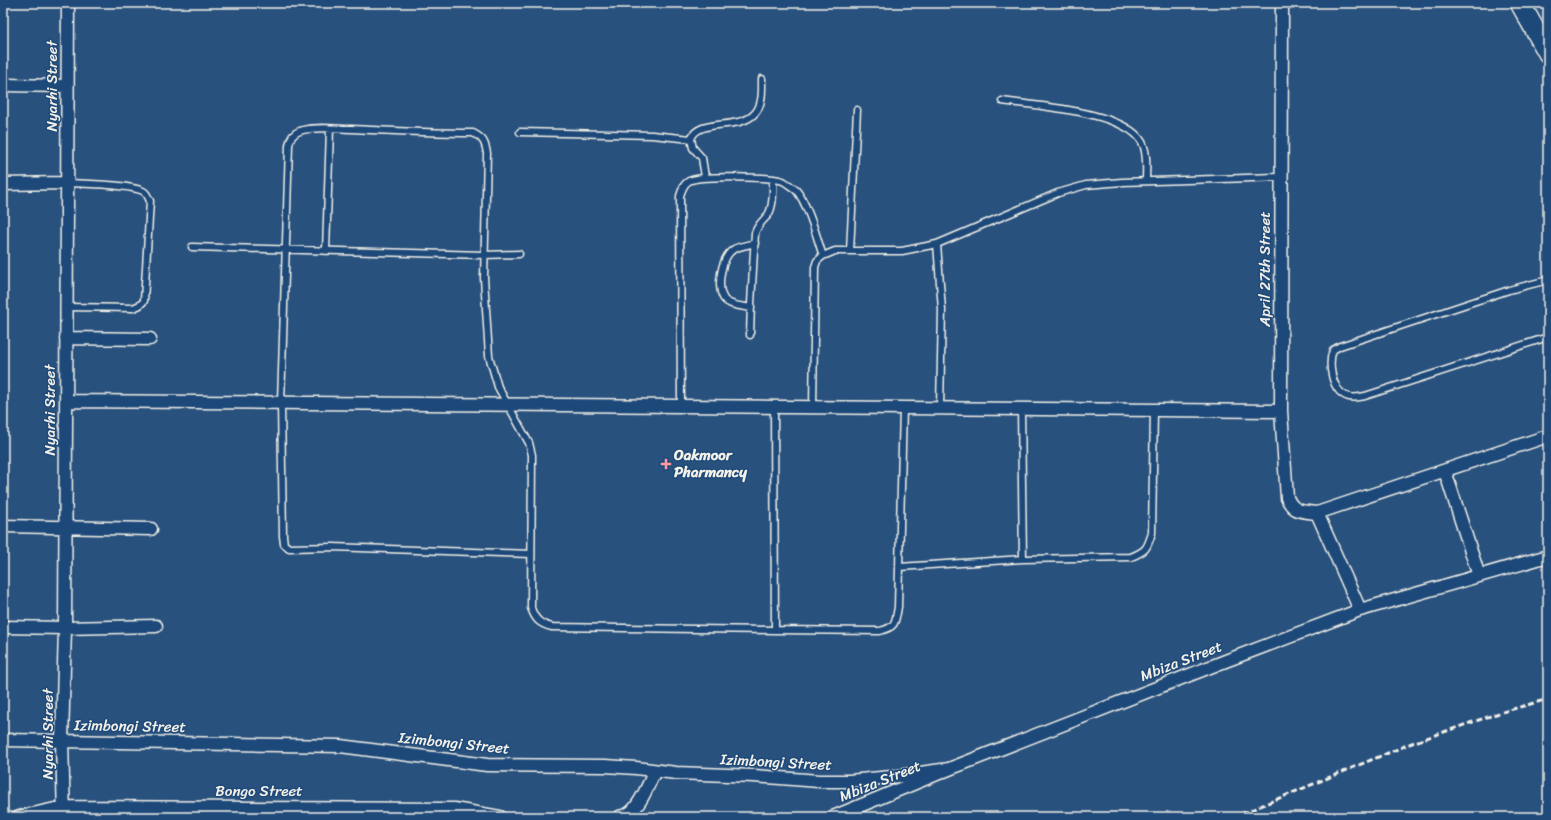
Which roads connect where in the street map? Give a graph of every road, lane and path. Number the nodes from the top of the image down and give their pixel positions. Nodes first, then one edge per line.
1 (68, 3) edge
2 (1282, 3) edge
3 (1520, 3) edge
4 (1548, 53) edge
5 (762, 79) dead end
6 (3, 85) edge
7 (67, 86) junction
8 (1002, 102) dead end
9 (857, 110) dead end
10 (330, 129) junction
11 (520, 132) dead end
12 (691, 138) junction
13 (705, 177) junction
14 (1282, 177) junction
15 (773, 180) junction
16 (1146, 181) junction
17 (67, 183) junction
18 (3, 184) edge
19 (755, 242) junction
20 (937, 244) junction
21 (192, 247) dead end
22 (286, 250) junction
23 (326, 251) junction
24 (850, 251) junction
25 (519, 254) dead end
26 (484, 255) junction
27 (823, 256) junction
28 (1548, 280) edge
29 (66, 307) junction
30 (750, 308) junction
31 (750, 335) dead end
32 (1548, 337) edge
33 (66, 338) junction
34 (150, 339) dead end
35 (66, 401) junction
36 (281, 403) junction
37 (507, 405) junction
38 (681, 406) junction
39 (774, 407) junction
40 (813, 407) junction
41 (903, 408) junction
42 (940, 408) junction
43 (1022, 409) junction
44 (1154, 410) junction
45 (1281, 411) junction
46 (1548, 436) edge
47 (1445, 471) junction
48 (1317, 513) junction
49 (3, 526) edge
50 (65, 528) junction
51 (151, 529) dead end
52 (531, 554) junction
53 (1548, 556) edge
54 (1023, 559) junction
55 (899, 567) junction
56 (1479, 576) junction
57 (1360, 610) junction
58 (156, 626) dead end
59 (3, 627) edge
60 (65, 628) junction
61 (775, 630) junction
62 (3, 740) edge
63 (62, 741) junction
64 (949, 769) junction
65 (655, 770) junction
66 (64, 812) edge
67 (19, 817) edge
68 (500, 817) edge
69 (619, 817) edge
70 (833, 817) edge

1 - 7 street, Nyarhi Street
2 - 14 street, April 27th Street
3 - 4 main road
5 - 12 lane
6 - 7 street
7 - 17 street, Nyarhi Street
8 - 16 lane
9 - 24 lane
10 - 22 lane
10 - 23 lane
10 - 26 lane
11 - 12 lane
12 - 13 lane
13 - 15 lane
13 - 38 lane
14 - 16 lane
14 - 45 street, April 27th Street
15 - 19 lane
15 - 27 lane
16 - 20 lane
17 - 18 street
17 - 29 street, Nyarhi Street
17 - 29 lane
19 - 30 lane
19 - 30 lane
20 - 24 lane
20 - 42 lane
21 - 22 lane
22 - 23 lane
22 - 36 lane
23 - 26 lane
24 - 27 lane
25 - 26 lane
26 - 37 lane
27 - 40 lane
28 - 32 lane
29 - 33 street, Nyarhi Street
30 - 31 lane
33 - 34 street
33 - 35 street, Nyarhi Street
35 - 36 street
35 - 50 street, Nyarhi Street
36 - 37 street
36 - 52 lane
37 - 38 street
37 - 52 lane
38 - 39 street
39 - 40 street
39 - 61 lane
40 - 41 street
41 - 42 street
41 - 55 lane
42 - 43 street
43 - 44 street
43 - 54 lane
44 - 45 street
44 - 54 lane
45 - 48 street, April 27th Street
46 - 47 street
47 - 48 street
47 - 56 street
48 - 57 street
49 - 50 street
50 - 51 street
50 - 60 street, Nyarhi Street
52 - 61 lane
53 - 56 street, Mbiza Street
54 - 55 lane
55 - 61 lane
56 - 57 street, Mbiza Street
57 - 64 street, Mbiza Street
58 - 60 street
59 - 60 street
60 - 63 street, Nyarhi Street
62 - 63 street, Izimbongi Street
63 - 65 street, Izimbongi Street
63 - 66 street, Nyarhi Street
64 - 65 street, Izimbongi Street
64 - 70 street, Mbiza Street
65 - 69 street
66 - 67 street, Bongo Street
66 - 68 street, Bongo Street

